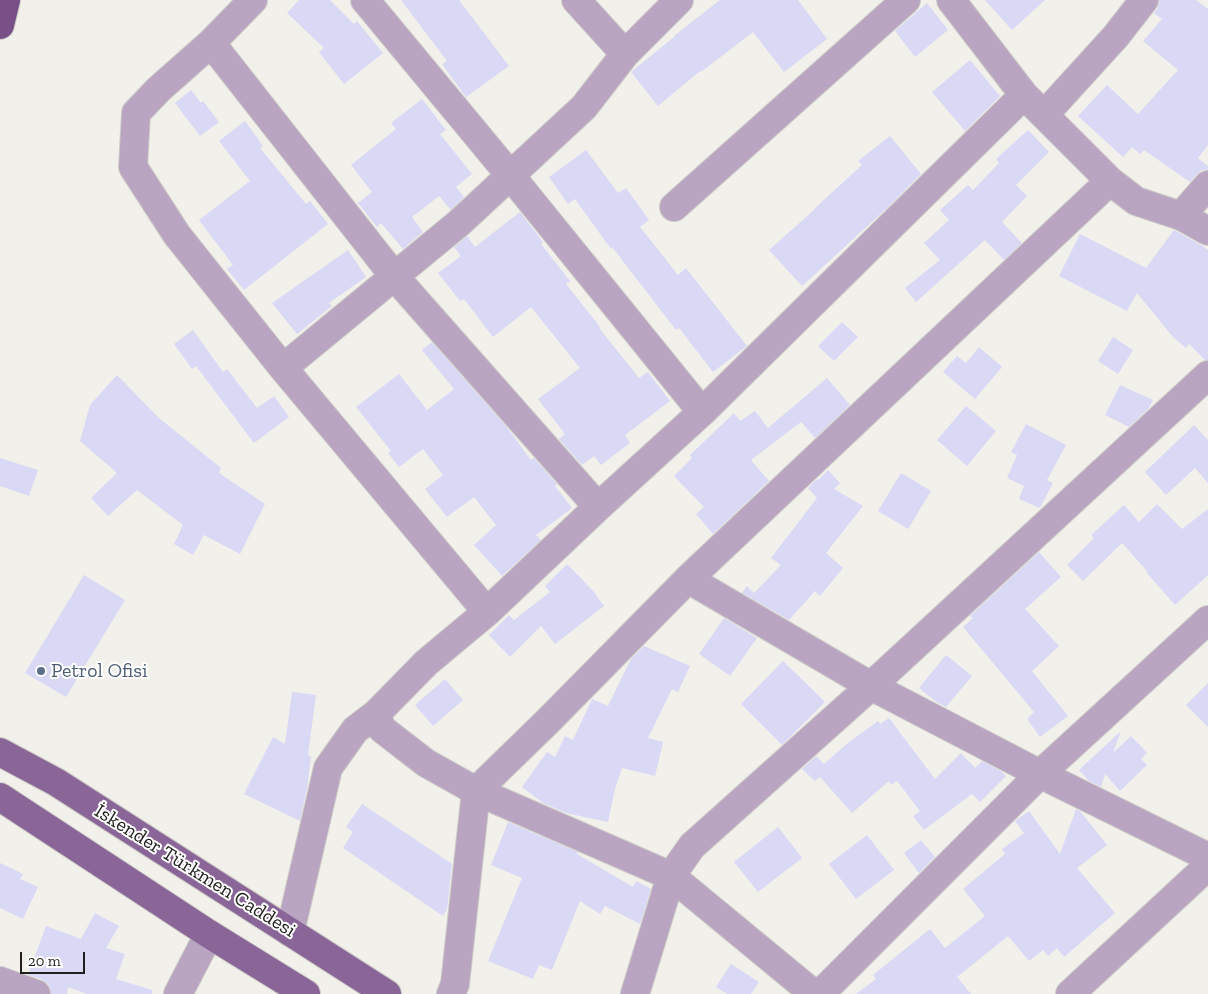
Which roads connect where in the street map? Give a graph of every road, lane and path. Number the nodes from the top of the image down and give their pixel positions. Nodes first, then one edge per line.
1 (6, 0) edge
2 (253, 0) edge
3 (365, 0) edge
4 (576, 0) edge
5 (679, 0) edge
6 (906, 0) edge
7 (951, 0) edge
8 (1144, 0) edge
9 (0, 25) edge
10 (211, 43) junction
11 (625, 54) junction
12 (1024, 95) junction
13 (1044, 114) junction
14 (510, 175) junction
15 (1110, 181) junction
16 (1208, 184) edge
17 (674, 206) dead end
18 (1181, 216) junction
19 (1208, 232) edge
20 (394, 276) junction
21 (283, 368) junction
22 (1208, 375) edge
23 (702, 412) junction
24 (598, 507) junction
25 (688, 579) junction
26 (487, 612) junction
27 (1208, 620) edge
28 (871, 686) junction
29 (376, 714) junction
30 (0, 752) edge
31 (1040, 774) junction
32 (476, 791) junction
33 (0, 797) edge
34 (1208, 857) edge
35 (1208, 866) edge
36 (671, 876) junction
37 (290, 932) junction
38 (209, 934) junction
39 (0, 981) edge
40 (36, 994) edge
41 (178, 994) edge
42 (306, 994) edge
43 (388, 994) edge
44 (451, 994) edge
45 (635, 994) edge
46 (814, 994) edge
47 (820, 994) edge
48 (1070, 994) edge

1 - 9 highway
2 - 10 street
3 - 14 street
4 - 11 street
5 - 11 street
6 - 17 street
7 - 12 street
8 - 13 street
10 - 20 street
10 - 21 street
11 - 14 street
12 - 13 street
12 - 23 street
13 - 15 street
14 - 20 street
14 - 23 street
15 - 18 street
15 - 25 street
16 - 18 street
18 - 19 street
20 - 21 street
20 - 24 street
21 - 26 street
22 - 28 street
23 - 24 street
24 - 26 street
25 - 28 street
25 - 32 street
26 - 29 street
27 - 31 street
28 - 31 street
28 - 36 street
29 - 32 street
29 - 37 street
30 - 37 main road, İskender Türkmen Caddesi
31 - 34 street
31 - 47 street
32 - 36 street
32 - 44 street
33 - 38 main road
35 - 48 street
36 - 45 street
36 - 46 street
37 - 43 main road, İskender Türkmen Caddesi
38 - 41 street
38 - 42 main road
39 - 40 street

